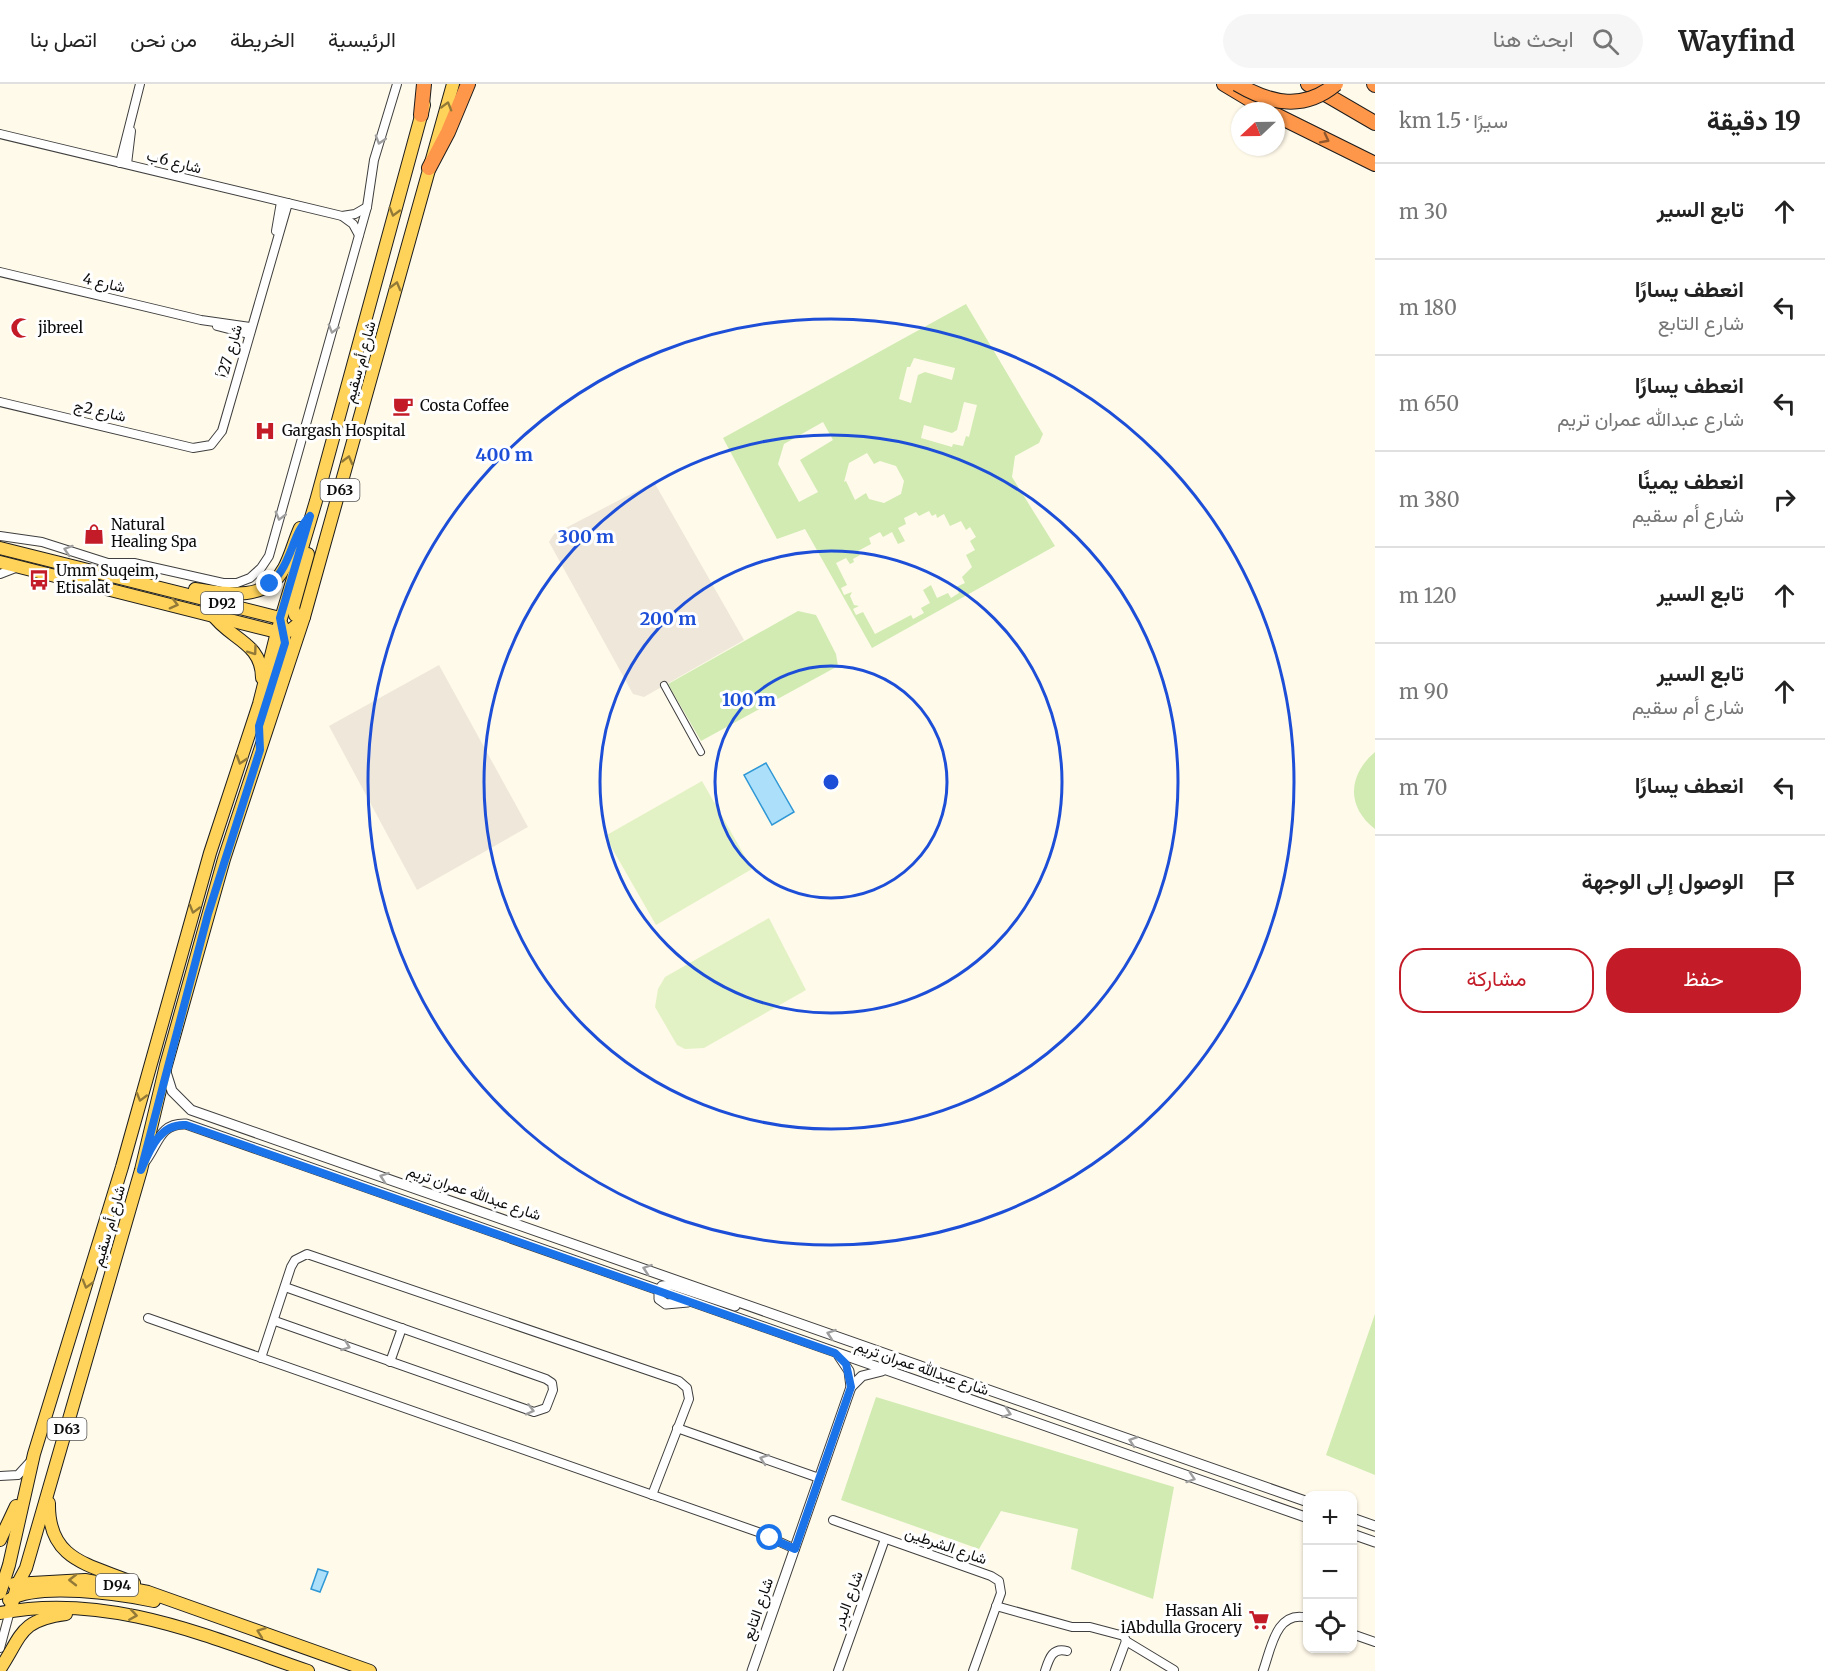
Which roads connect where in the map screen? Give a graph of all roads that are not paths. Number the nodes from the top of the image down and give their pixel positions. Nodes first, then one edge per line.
1 (140, 84) edge
2 (397, 84) edge
3 (424, 84) edge
4 (430, 84) edge
5 (453, 84) edge
6 (468, 84) edge
7 (1224, 84) edge
8 (1237, 84) edge
9 (1253, 84) edge
10 (1308, 84) edge
11 (1322, 84) edge
12 (1336, 84) edge
13 (1254, 102) edge
14 (421, 116) junction
15 (1285, 119) edge
16 (1375, 123) edge
17 (0, 134) edge
18 (123, 164) junction
19 (1375, 164) edge
20 (429, 168) junction
21 (285, 202) junction
22 (367, 207) junction
23 (342, 216) junction
24 (359, 235) junction
25 (0, 272) edge
26 (249, 331) junction
27 (0, 402) edge
28 (193, 448) joint
29 (315, 501) junction
30 (310, 516) junction
31 (0, 536) edge
32 (0, 548) edge
33 (0, 562) edge
34 (19, 566) junction
35 (0, 574) edge
36 (164, 589) junction
37 (212, 614) junction
38 (304, 617) junction
39 (280, 618) junction
40 (280, 637) junction
41 (664, 686) dead end
42 (259, 704) junction
43 (260, 750) junction
44 (701, 752) dead end
45 (166, 1065) junction
46 (141, 1170) junction
47 (285, 1287) junction
48 (659, 1290) junction
49 (766, 1312) junction
50 (148, 1318) dead end
51 (274, 1324) junction
52 (402, 1328) junction
53 (835, 1353) junction
54 (264, 1359) junction
55 (390, 1362) junction
56 (885, 1371) junction
57 (851, 1387) junction
58 (677, 1428) junction
59 (34, 1454) junction
60 (0, 1476) edge
61 (819, 1478) junction
62 (50, 1486) junction
63 (655, 1496) junction
64 (1303, 1500) edge
65 (1303, 1516) edge
66 (1357, 1519) edge
67 (833, 1520) dead end
68 (1375, 1526) edge
69 (1357, 1535) edge
70 (885, 1539) junction
71 (0, 1540) edge
72 (1375, 1542) edge
73 (796, 1546) junction
74 (1, 1588) edge
75 (18, 1591) junction
76 (0, 1598) edge
77 (996, 1606) junction
78 (63, 1608) junction
79 (4, 1610) edge
80 (95, 1611) junction
81 (211, 1614) junction
82 (1303, 1617) edge
83 (1357, 1635) edge
84 (1126, 1641) junction
85 (1375, 1642) edge
86 (0, 1648) edge
87 (1067, 1652) dead end
88 (0, 1669) edge
89 (1174, 1670) edge
90 (308, 1671) edge
91 (370, 1671) edge
92 (752, 1671) edge
93 (838, 1671) edge
94 (973, 1671) edge
95 (1045, 1671) edge
96 (1115, 1671) edge
97 (1263, 1671) edge

1 - 18 street
2 -> 22 street
3 - 14 highway
4 - 14 main road, شارع أم سقيم / D63
20 -> 5 main road, شارع أم سقيم / D63
6 - 20 highway
7 - 13 highway
8 - 12 highway, bridge
9 - 11 highway
10 - 16 highway
14 -> 29 main road, شارع أم سقيم / D63
15 -> 19 highway
17 - 18 street, شارع 6ب
18 - 21 street, شارع 6ب
38 -> 20 main road, شارع أم سقيم / D63
21 - 23 street, شارع 6ب
21 - 26 street, شارع 27أ
22 - 23 street
22 - 24 street
23 - 24 street
24 -> 31 street
25 - 26 street, شارع 4
26 - 28 street, شارع 27أ
27 - 28 street, شارع 2ج
29 - 30 main road, شارع أم سقيم / D63
29 - 38 main road
30 - 36 main road
30 - 39 main road, شارع أم سقيم / D63
32 - 36 main road, D92
33 - 34 main road, D92
34 - 35 street
34 -> 37 main road, D92
36 - 39 main road, D92
37 - 40 main road, D92
37 -> 42 main road
38 - 40 main road
38 - 43 main road, شارع أم سقيم / D63
39 - 40 main road, شارع أم سقيم / D63
40 - 42 main road, شارع أم سقيم / D63
40 - 43 main road
41 - 44 street
42 -> 59 main road, شارع أم سقيم / D63
43 - 45 main road, شارع أم سقيم / D63
45 - 46 main road, شارع أم سقيم / D63
49 -> 45 street, شارع عبدالله عمران تريم
46 - 48 street, شارع عبدالله عمران تريم
46 - 62 main road, شارع أم سقيم / D63
47 - 51 street
47 - 52 street
47 - 58 street
48 - 49 street
48 - 53 street, شارع عبدالله عمران تريم
64 -> 49 street, شارع عبدالله عمران تريم
50 - 54 street
51 - 54 street
51 -> 55 street
52 - 55 street
55 -> 52 street
53 - 56 street, شارع عبدالله عمران تريم
53 - 57 street
54 - 63 street
56 - 57 street
56 -> 65 street, شارع عبدالله عمران تريم
57 - 61 street, شارع التابع
61 -> 58 street
58 - 63 street
59 - 60 street
59 - 71 main road
59 - 74 main road, شارع أم سقيم / D63
59 - 75 main road
61 - 73 street, شارع التابع
62 - 75 main road, شارع أم سقيم / D63
62 - 81 main road
63 - 73 street
66 - 68 street
67 - 70 street, شارع الشرطين
69 - 72 street
70 - 77 street, شارع الشرطين
70 - 93 street, شارع البدر
73 - 92 street, شارع التابع
74 - 75 main road
75 - 76 main road
75 - 78 main road
75 - 79 main road, شارع أم سقيم
81 -> 75 main road
77 - 84 street
77 - 94 street
78 - 79 main road, D94
78 - 80 main road, D94
79 - 86 street, شارع أم سقيم
80 - 88 main road
80 -> 90 main road, D94
91 -> 81 main road
82 - 97 street
83 - 85 street
84 - 89 street
84 - 96 street
87 - 95 street

